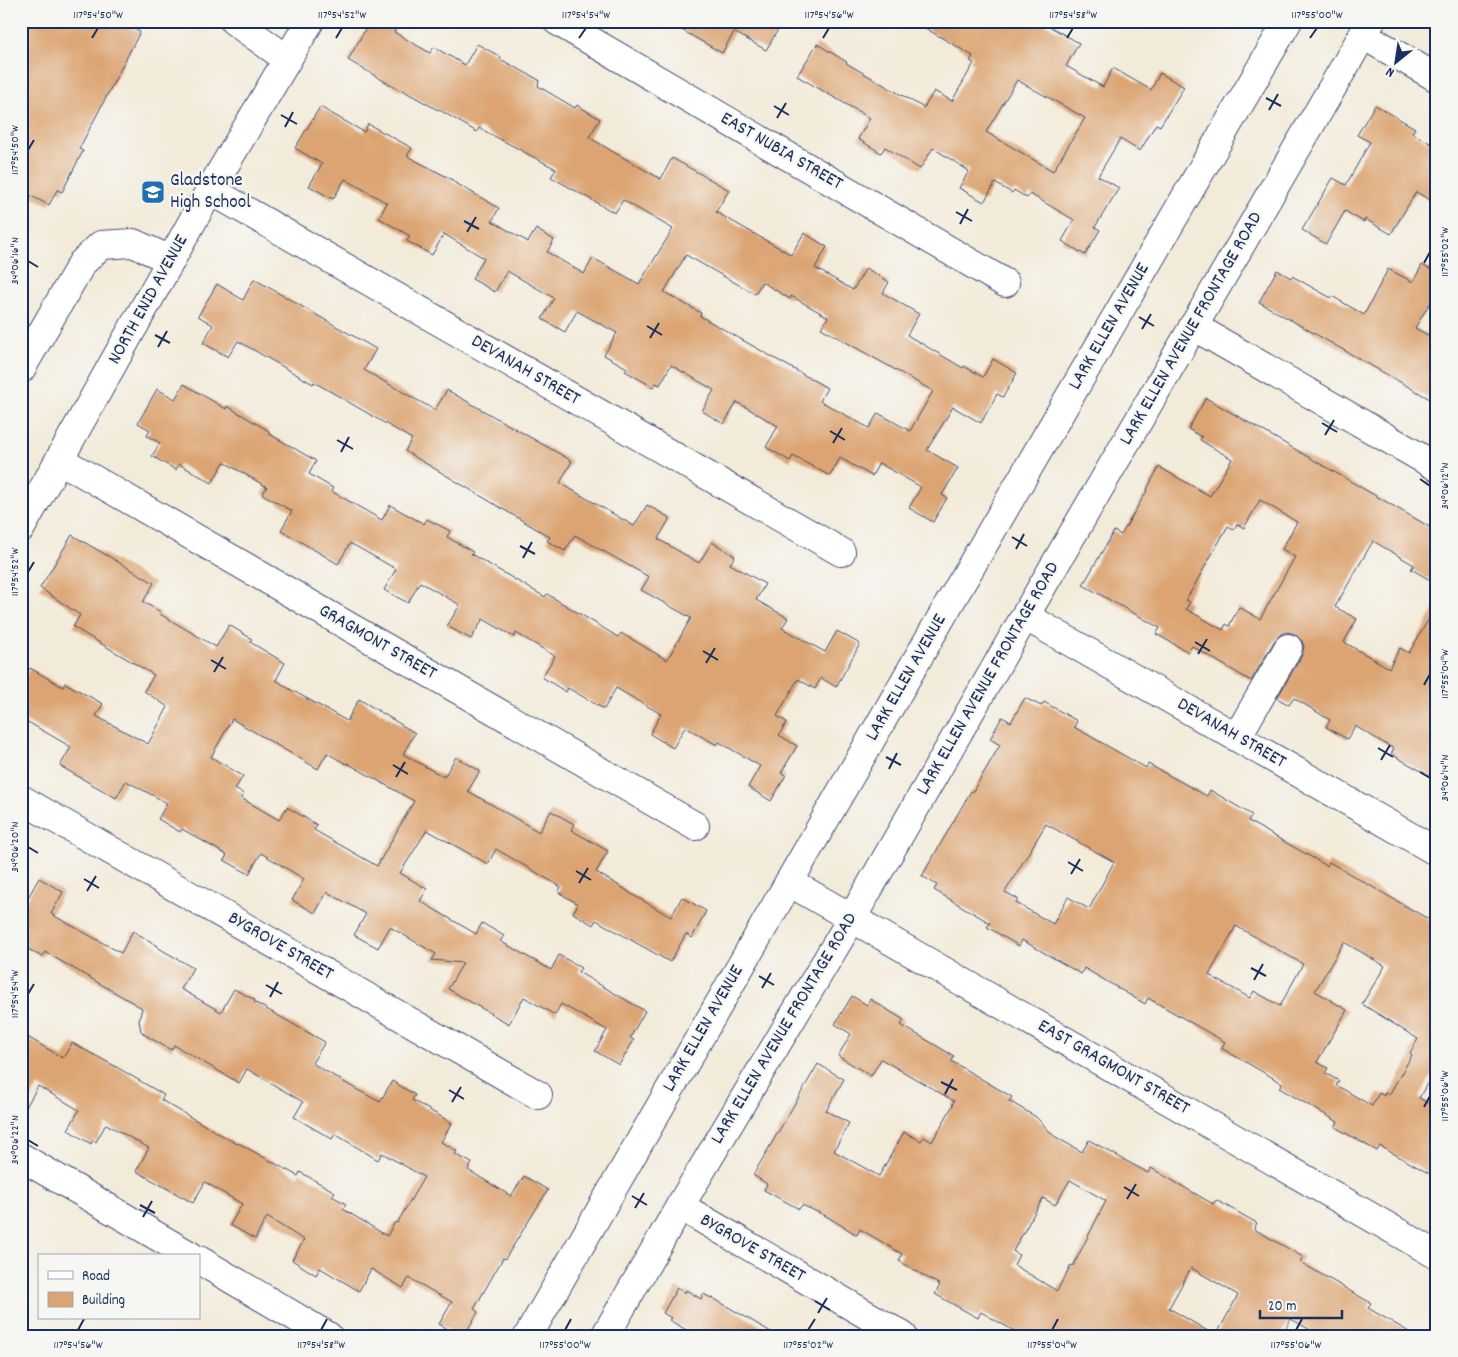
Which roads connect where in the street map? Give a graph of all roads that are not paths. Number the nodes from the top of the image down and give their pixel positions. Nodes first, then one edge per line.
1 (234, 21) edge
2 (310, 21) edge
3 (556, 21) edge
4 (1288, 21) edge
5 (1366, 28) edge
6 (287, 59) junction
7 (1437, 78) edge
8 (210, 190) junction
9 (171, 260) junction
10 (1005, 283) dead end
11 (1193, 326) junction
12 (21, 369) edge
13 (60, 460) junction
14 (1437, 467) edge
15 (29, 497) edge
16 (21, 528) edge
17 (841, 552) dead end
18 (1025, 616) junction
19 (1288, 648) dead end
20 (1237, 737) junction
21 (21, 799) edge
22 (695, 826) dead end
23 (1437, 852) edge
24 (788, 882) junction
25 (852, 918) junction
26 (538, 1095) dead end
27 (21, 1157) edge
28 (680, 1206) junction
29 (188, 1254) edge
30 (1437, 1256) edge
31 (200, 1261) edge
32 (328, 1336) edge
33 (528, 1336) edge
34 (605, 1336) edge
35 (903, 1336) edge

1 - 6 street
2 - 6 street, NORTH ENID AVENUE
3 - 10 street, EAST NUBIA STREET
4 - 24 street, LARK ELLEN AVENUE
5 - 7 street
5 - 11 street, LARK ELLEN AVENUE FRONTAGE ROAD
6 - 8 street, NORTH ENID AVENUE
8 - 9 street, NORTH ENID AVENUE
8 - 17 street, DEVANAH STREET
9 - 12 street
9 - 13 street, NORTH ENID AVENUE
11 - 14 street
11 - 18 street, LARK ELLEN AVENUE FRONTAGE ROAD
13 - 15 street, NORTH ENID AVENUE
13 - 22 street, GRAGMONT STREET
15 - 16 street, NORTH ENID AVENUE
18 - 20 street, DEVANAH STREET
18 - 25 street, LARK ELLEN AVENUE FRONTAGE ROAD
19 - 20 street
20 - 23 street, DEVANAH STREET
21 - 26 street, BYGROVE STREET
24 - 25 street, EAST GRAGMONT STREET
24 - 33 street, LARK ELLEN AVENUE
25 - 28 street, LARK ELLEN AVENUE FRONTAGE ROAD
25 - 30 street, EAST GRAGMONT STREET
27 - 29 street
28 - 34 street, LARK ELLEN AVENUE FRONTAGE ROAD
28 - 35 street, BYGROVE STREET
31 - 32 street

